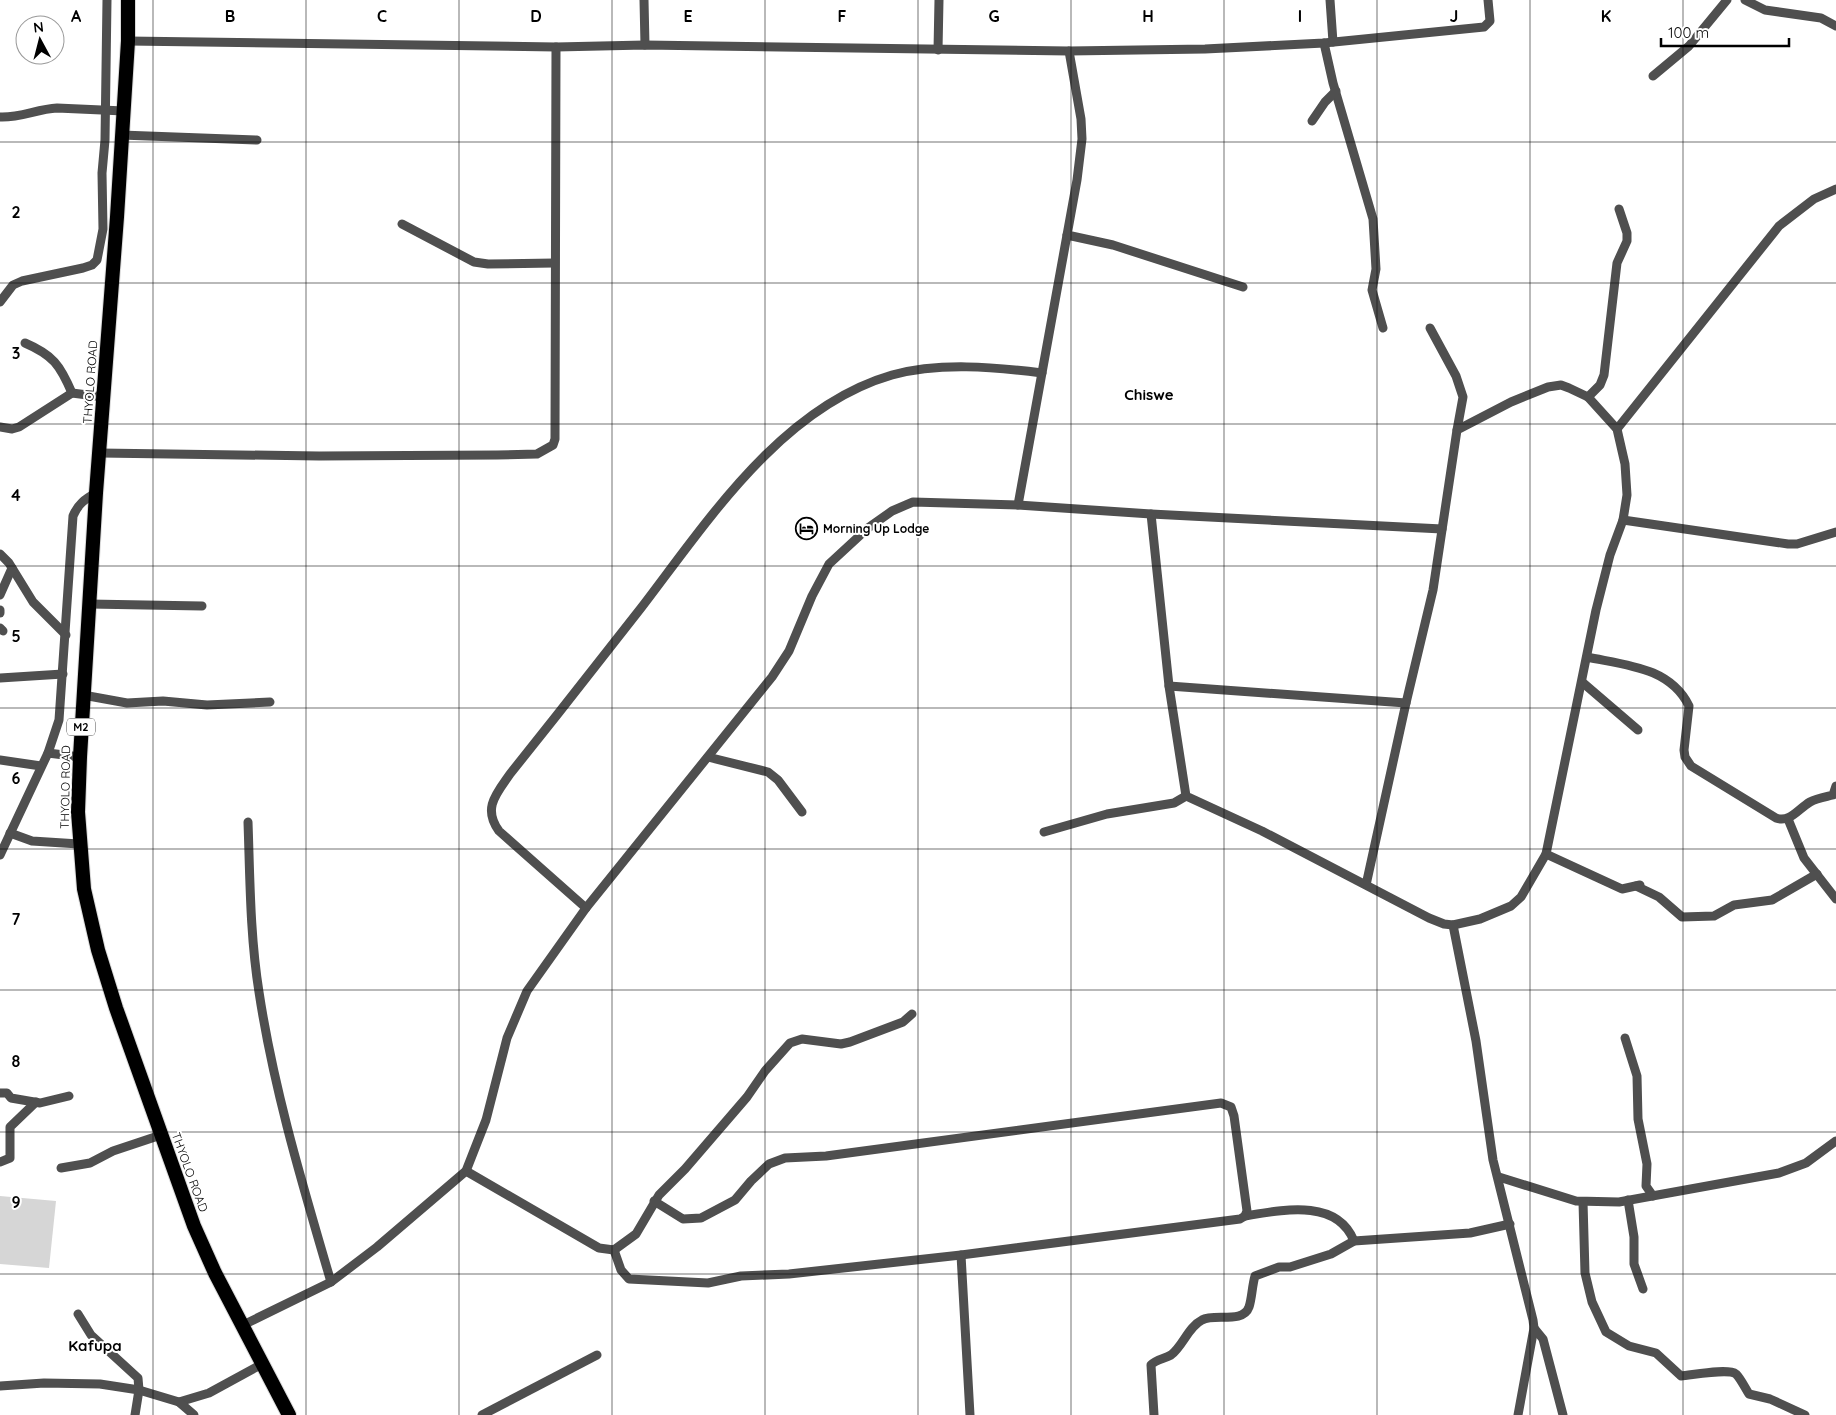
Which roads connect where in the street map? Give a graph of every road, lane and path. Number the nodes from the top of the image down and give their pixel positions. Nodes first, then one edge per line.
1 (107, 0) edge
2 (128, 0) edge
3 (644, 0) edge
4 (939, 0) edge
5 (1330, 0) edge
6 (1488, 0) edge
7 (1727, 0) edge
8 (1745, 0) edge
9 (1836, 26) edge
10 (128, 41) junction
11 (1329, 42) junction
12 (646, 45) junction
13 (556, 47) junction
14 (938, 50) junction
15 (1069, 51) junction
16 (1653, 76) dead end
17 (1336, 91) junction
18 (105, 111) junction
19 (124, 111) junction
20 (0, 117) edge
21 (1312, 121) dead end
22 (257, 140) dead end
23 (121, 142) junction
24 (104, 150) junction
25 (1836, 189) edge
26 (1619, 209) dead end
27 (117, 217) junction
28 (103, 223) junction
29 (402, 224) dead end
30 (1067, 235) junction
31 (554, 263) junction
32 (1243, 287) dead end
33 (0, 302) edge
34 (1382, 328) dead end
35 (1430, 328) dead end
36 (24, 343) dead end
37 (1042, 373) junction
38 (72, 393) junction
39 (103, 397) junction
40 (1588, 397) junction
41 (0, 427) edge
42 (1617, 429) junction
43 (1457, 430) junction
44 (100, 453) junction
45 (96, 492) junction
46 (1018, 505) junction
47 (1152, 514) junction
48 (1622, 520) junction
49 (1442, 529) junction
50 (1836, 532) edge
51 (0, 554) edge
52 (12, 568) junction
53 (0, 595) edge
54 (89, 604) junction
55 (202, 606) dead end
56 (66, 635) junction
57 (1587, 657) junction
58 (64, 674) junction
59 (0, 678) edge
60 (1582, 682) junction
61 (1169, 686) junction
62 (83, 695) junction
63 (270, 702) dead end
64 (1406, 703) junction
65 (1638, 730) dead end
66 (48, 754) junction
67 (80, 757) junction
68 (708, 757) junction
69 (0, 760) edge
70 (42, 766) junction
71 (1836, 791) edge
72 (1186, 796) junction
73 (802, 812) dead end
74 (1788, 819) junction
75 (248, 822) dead end
76 (1044, 832) dead end
77 (10, 833) junction
78 (79, 844) junction
79 (1546, 854) junction
80 (0, 855) edge
81 (1817, 874) junction
82 (1366, 885) junction
83 (1836, 899) edge
84 (586, 908) junction
85 (1454, 925) junction
86 (912, 1014) dead end
87 (1625, 1038) dead end
88 (0, 1093) edge
89 (69, 1096) dead end
90 (36, 1102) junction
91 (161, 1135) junction
92 (1836, 1141) edge
93 (0, 1162) edge
94 (61, 1168) dead end
95 (466, 1171) junction
96 (1499, 1176) junction
97 (1653, 1196) junction
98 (1628, 1200) junction
99 (654, 1201) junction
100 (1583, 1202) junction
101 (1245, 1216) junction
102 (1510, 1224) junction
103 (1354, 1241) junction
104 (614, 1250) junction
105 (961, 1255) junction
106 (331, 1282) junction
107 (1643, 1289) dead end
108 (78, 1314) dead end
109 (242, 1325) junction
110 (1534, 1328) junction
111 (597, 1355) dead end
112 (262, 1364) junction
113 (0, 1386) edge
114 (139, 1390) junction
115 (179, 1402) junction
116 (135, 1415) edge
117 (194, 1415) edge
118 (289, 1415) edge
119 (482, 1415) edge
120 (970, 1415) edge
121 (1154, 1415) edge
122 (1518, 1415) edge
123 (1562, 1415) edge
124 (1805, 1415) edge

1 - 18 street
2 - 10 highway, THYOLO ROAD / M2
3 - 12 street
4 - 14 street
5 - 11 street
6 - 11 street
7 - 16 street
8 - 9 street
10 - 13 street
10 - 19 highway, THYOLO ROAD / M2
11 - 15 street
11 - 17 street
12 - 13 street
12 - 14 street
13 - 31 street
14 - 15 street
15 - 30 street
17 - 21 street
17 - 34 street
18 - 19 street
18 - 20 street
18 - 24 street
19 - 23 highway, THYOLO ROAD / M2
22 - 23 street
23 - 24 street
23 - 27 highway, THYOLO ROAD / M2
24 - 28 street
25 - 42 street
26 - 40 street
27 - 28 street
27 - 39 highway, THYOLO ROAD / M2
28 - 33 street
29 - 31 street
30 - 32 street
30 - 37 street
31 - 44 street
35 - 43 street
36 - 38 street
37 - 46 street
37 - 84 street
38 - 39 street
38 - 41 street
39 - 44 highway, THYOLO ROAD / M2
40 - 42 street
40 - 43 street
42 - 48 street
43 - 49 street
44 - 45 highway, THYOLO ROAD / M2
45 - 54 highway, THYOLO ROAD / M2
45 - 56 street
46 - 47 street
46 - 68 street
47 - 49 street
47 - 61 street
48 - 50 street
48 - 57 street
49 - 64 street
51 - 52 street
52 - 53 street
52 - 56 street
54 - 55 street
54 - 62 highway, THYOLO ROAD / M2
56 - 58 street
57 - 60 street
57 - 74 street
58 - 59 street
58 - 66 street
60 - 65 street
60 - 79 street
61 - 64 street
61 - 72 street
62 - 63 street
62 - 67 highway, THYOLO ROAD / M2
64 - 82 street
66 - 67 street
66 - 70 street
67 - 78 highway, THYOLO ROAD / M2
68 - 73 street
68 - 84 street
69 - 70 street
70 - 77 street
71 - 74 street
72 - 76 street
72 - 82 street
74 - 81 street
75 - 106 street
77 - 78 street
77 - 80 street
78 - 91 highway, THYOLO ROAD / M2
79 - 81 street
79 - 85 street
81 - 83 street
82 - 85 street
84 - 95 street
85 - 96 street
86 - 99 street
87 - 97 street
88 - 90 street
89 - 90 street
90 - 93 street
91 - 94 street
91 - 109 highway, THYOLO ROAD / M2
92 - 97 street
95 - 104 street
95 - 106 street
96 - 100 street
96 - 102 street
97 - 98 street
98 - 100 street
98 - 107 street
99 - 101 street
99 - 104 street
100 - 124 street
101 - 103 street
101 - 105 street
102 - 103 street
102 - 110 street
103 - 121 street
104 - 105 street
105 - 120 street
106 - 109 street
108 - 114 street
109 - 112 highway, THYOLO ROAD / M2
110 - 122 street
110 - 123 street
111 - 119 street
112 - 115 street
112 - 118 highway, THYOLO ROAD / M2
113 - 114 street
114 - 115 street
114 - 116 street
115 - 117 street

